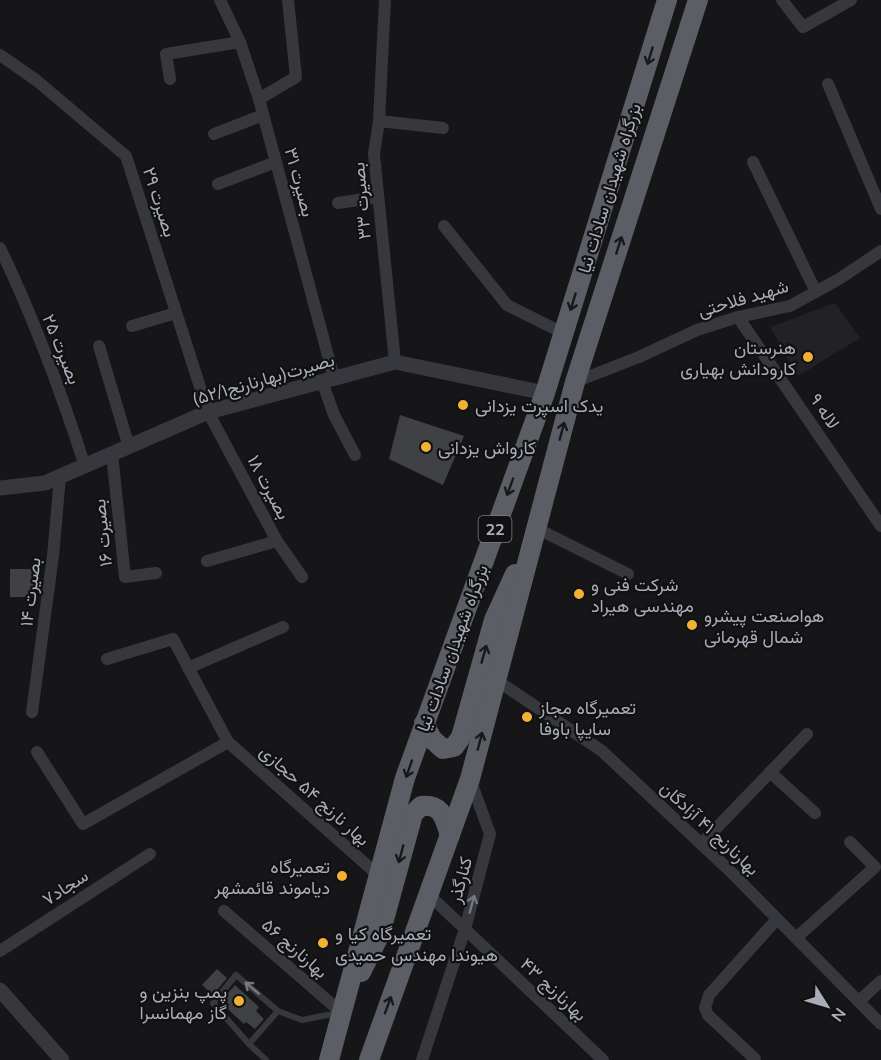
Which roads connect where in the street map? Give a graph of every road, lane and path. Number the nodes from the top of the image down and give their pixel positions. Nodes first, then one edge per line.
1 (220, 0) edge
2 (288, 0) edge
3 (385, 0) edge
4 (667, 0) edge
5 (698, 0) edge
6 (782, 0) edge
7 (851, 0) edge
8 (240, 42) junction
9 (0, 55) edge
10 (170, 79) dead end
11 (828, 84) dead end
12 (259, 99) junction
13 (263, 115) junction
14 (379, 121) junction
15 (443, 128) dead end
16 (214, 134) dead end
17 (276, 162) junction
18 (753, 162) dead end
19 (218, 184) dead end
20 (378, 196) junction
21 (338, 203) dead end
22 (881, 209) edge
23 (444, 226) dead end
24 (0, 248) edge
25 (881, 251) edge
26 (816, 291) junction
27 (176, 313) junction
28 (738, 317) junction
29 (132, 326) dead end
30 (564, 333) junction
31 (99, 346) dead end
32 (395, 362) junction
33 (328, 379) junction
34 (575, 382) junction
35 (545, 393) junction
36 (208, 412) junction
37 (129, 447) junction
38 (112, 454) junction
39 (355, 455) dead end
40 (85, 466) junction
41 (60, 477) junction
42 (0, 488) edge
43 (881, 526) edge
44 (536, 528) junction
45 (277, 541) junction
46 (207, 561) dead end
47 (156, 573) dead end
48 (628, 574) dead end
49 (302, 577) dead end
50 (282, 627) dead end
51 (107, 659) dead end
52 (188, 668) junction
53 (496, 680) junction
54 (32, 712) dead end
55 (424, 723) junction
56 (807, 734) dead end
57 (228, 742) junction
58 (37, 752) dead end
59 (770, 772) junction
60 (470, 779) junction
61 (815, 813) dead end
62 (450, 835) junction
63 (850, 842) dead end
64 (701, 844) junction
65 (150, 854) dead end
66 (378, 875) junction
67 (428, 894) junction
68 (224, 911) dead end
69 (777, 919) junction
70 (465, 929) junction
71 (796, 938) junction
72 (0, 951) edge
73 (881, 981) edge
74 (0, 990) edge
75 (859, 1001) junction
76 (278, 1011) junction
77 (342, 1012) junction
78 (881, 1024) edge
79 (249, 1044) junction
80 (755, 1059) edge
81 (62, 1060) edge
82 (266, 1060) edge
83 (329, 1060) edge
84 (369, 1060) edge
85 (422, 1060) edge
86 (603, 1060) edge

1 - 8 street, بصیرت ۳۱
2 - 12 street
3 - 14 street, بصیرت ۳۳
4 -> 30 highway, بزرگراه شهیدان سادات نیا / 22
34 -> 5 highway, بزرگراه شهیدان سادات نیا / 22
6 - 7 street
8 - 10 street
8 - 12 street, بصیرت ۳۱
9 - 27 street, بصیرت ۲۹
11 - 22 street
12 - 13 street, بصیرت ۳۱
13 - 16 street
13 - 17 street, بصیرت ۳۱
14 - 15 street
14 - 20 street, بصیرت ۳۳
17 - 19 street
17 - 33 street, بصیرت ۳۱
18 - 26 street
20 - 21 street
20 - 32 street, بصیرت ۳۳
23 - 30 street
24 - 40 street, بصیرت ۲۵
25 - 26 street, شهید فلاحتی
26 - 28 street, شهید فلاحتی
27 - 29 street
27 - 36 street, بصیرت ۲۹
28 - 34 street, شهید فلاحتی
28 - 43 street, لاله ۹
30 - 35 highway, بزرگراه شهیدان سادات نیا / 22
31 - 37 street
32 - 33 street, بصیرت(بهارنارنج۵۲/۱)
32 - 35 street, بصیرت(بهارنارنج۵۲/۱)
33 - 36 street, بصیرت(بهارنارنج۵۲/۱)
33 - 39 street, بصیرت ۳۱
44 -> 34 highway, بزرگراه شهیدان سادات نیا / 22
35 -> 55 highway, بزرگراه شهیدان سادات نیا / 22
36 - 37 street, بصیرت(بهارنارنج۵۲/۱)
36 - 45 street, بصیرت ۱۸
37 - 38 street, بصیرت(بهارنارنج۵۲/۱)
38 - 40 street, بصیرت(بهارنارنج۵۲/۱)
38 - 47 street, بصیرت ۱۶
40 - 41 street, بصیرت(بهارنارنج۵۲/۱)
41 - 42 street, بصیرت(بهارنارنج۵۲/۱)
41 - 54 street, بصیرت ۱۴
44 - 48 street
44 - 53 highway, بزرگراه شهیدان سادات نیا / 22
55 -> 44 highway
45 - 46 street
45 - 49 street, بصیرت ۱۸
50 - 52 street
51 - 52 street
52 - 57 street
60 -> 53 highway, بزرگراه شهیدان سادات نیا / 22
53 - 64 street, بهارنارنج ۴۱ آزادگان
55 -> 66 highway, بزرگراه شهیدان سادات نیا / 22
56 - 59 street
57 - 58 street
57 - 66 street, بهار نارنج ۵۴ حجازی
59 - 61 street
59 - 64 street
60 - 62 highway, بزرگراه شهیدان سادات نیا / 22
70 -> 60 street, کنارگذر
62 - 67 highway, بزرگراه شهیدان سادات نیا / 22
62 -> 77 highway
63 - 71 street
64 - 69 street, بهارنارنج ۴۱ آزادگان
65 - 72 street, سجاد۷
66 - 77 highway, بزرگراه شهیدان سادات نیا / 22
67 - 70 street, بهارنارنج ۴۳
84 -> 67 highway, بزرگراه شهیدان سادات نیا / 22
68 - 77 street, بهارنارنج ۵۶
69 - 71 street, بهارنارنج ۴۱ آزادگان
69 - 80 street
70 - 85 street, کنارگذر
70 - 86 street, بهارنارنج ۴۳
71 - 75 street, بهارنارنج ۴۱ آزادگان
73 - 75 street
74 - 81 street
75 - 78 street, بهارنارنج ۴۱ آزادگان
76 - 77 lane
76 - 79 lane
76 -> 79 lane
77 - 83 highway, بزرگراه شهیدان سادات نیا / 22
79 - 82 lane

